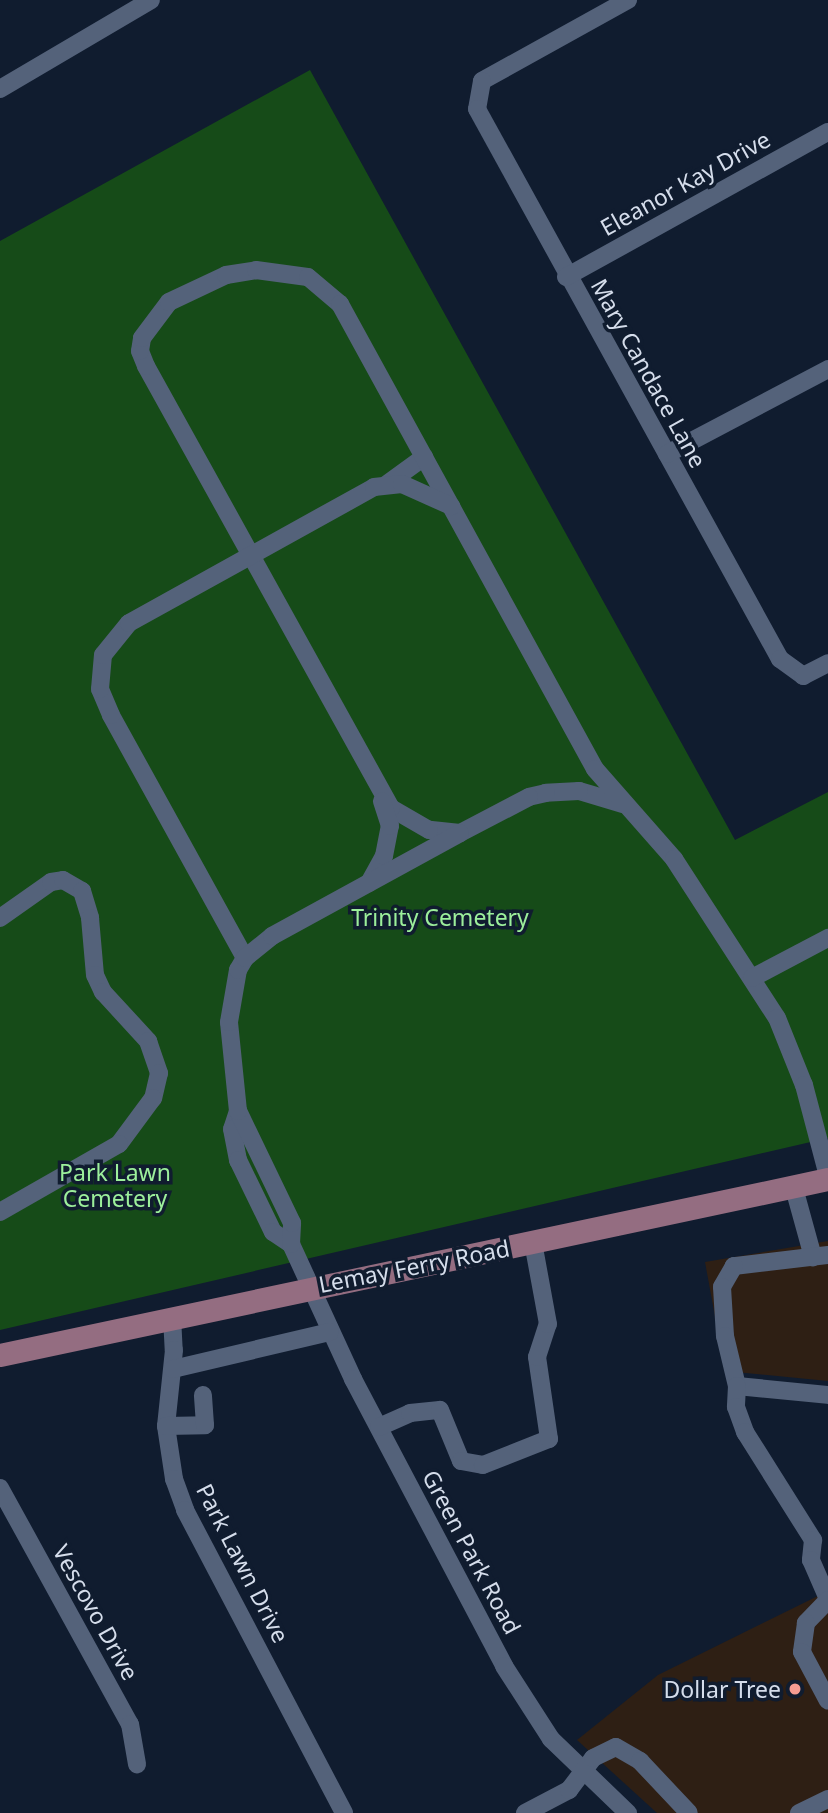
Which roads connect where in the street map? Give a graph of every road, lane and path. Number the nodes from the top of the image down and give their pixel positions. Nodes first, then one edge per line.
1 (151, 0) edge
2 (628, 0) edge
3 (130, 5) edge
4 (0, 89) edge
5 (828, 132) edge
6 (566, 277) junction
7 (828, 369) edge
8 (667, 454) junction
9 (424, 457) junction
10 (387, 484) junction
11 (451, 506) junction
12 (252, 558) junction
13 (828, 663) edge
14 (376, 786) junction
15 (623, 803) junction
16 (460, 833) junction
17 (369, 883) junction
18 (0, 918) edge
19 (828, 938) edge
20 (245, 958) junction
21 (752, 978) junction
22 (828, 1178) edge
23 (794, 1188) junction
24 (0, 1212) edge
25 (533, 1242) junction
26 (821, 1256) edge
27 (312, 1286) junction
28 (172, 1317) junction
29 (330, 1332) junction
30 (0, 1355) edge
31 (173, 1369) junction
32 (737, 1386) junction
33 (203, 1395) dead end
34 (828, 1395) edge
35 (166, 1426) junction
36 (379, 1427) junction
37 (0, 1488) edge
38 (828, 1599) edge
39 (828, 1701) edge
40 (137, 1765) dead end
41 (583, 1773) junction
42 (828, 1799) edge
43 (344, 1813) edge
44 (525, 1813) edge
45 (628, 1813) edge
46 (689, 1813) edge
47 (799, 1813) edge

1 - 3 street
2 - 6 street, Mary Candace Lane
3 - 4 street
5 - 6 street, Eleanor Kay Drive
6 - 8 street, Mary Candace Lane
7 - 8 street
8 - 13 street, Mary Candace Lane
9 - 10 street
9 - 11 street
9 - 12 street
10 - 11 street
10 - 12 street
11 - 15 street
12 - 14 street
12 - 20 street
14 - 16 street
14 - 17 street
15 - 16 street
15 - 21 street
16 - 17 street
17 - 20 street
18 - 24 street
19 - 21 street
20 - 27 street, Green Park Road
21 - 22 street
22 - 23 main road, Lemay Ferry Road
23 - 25 main road, Lemay Ferry Road
23 - 26 street
25 - 27 main road, Lemay Ferry Road
25 - 36 street
26 - 32 street
27 - 28 main road, Lemay Ferry Road
27 - 29 street, Green Park Road
28 - 30 main road, Lemay Ferry Road
28 - 31 street, Park Lawn Drive
29 - 31 street
29 - 36 street, Green Park Road
31 - 35 street, Park Lawn Drive
32 - 34 street
32 - 38 street
33 - 35 street
35 - 43 street, Park Lawn Drive
36 - 41 street, Green Park Road
37 - 40 street, Vescovo Drive
38 - 39 street
41 - 44 street
41 - 45 street, Green Park Road
41 - 46 street
42 - 47 street

